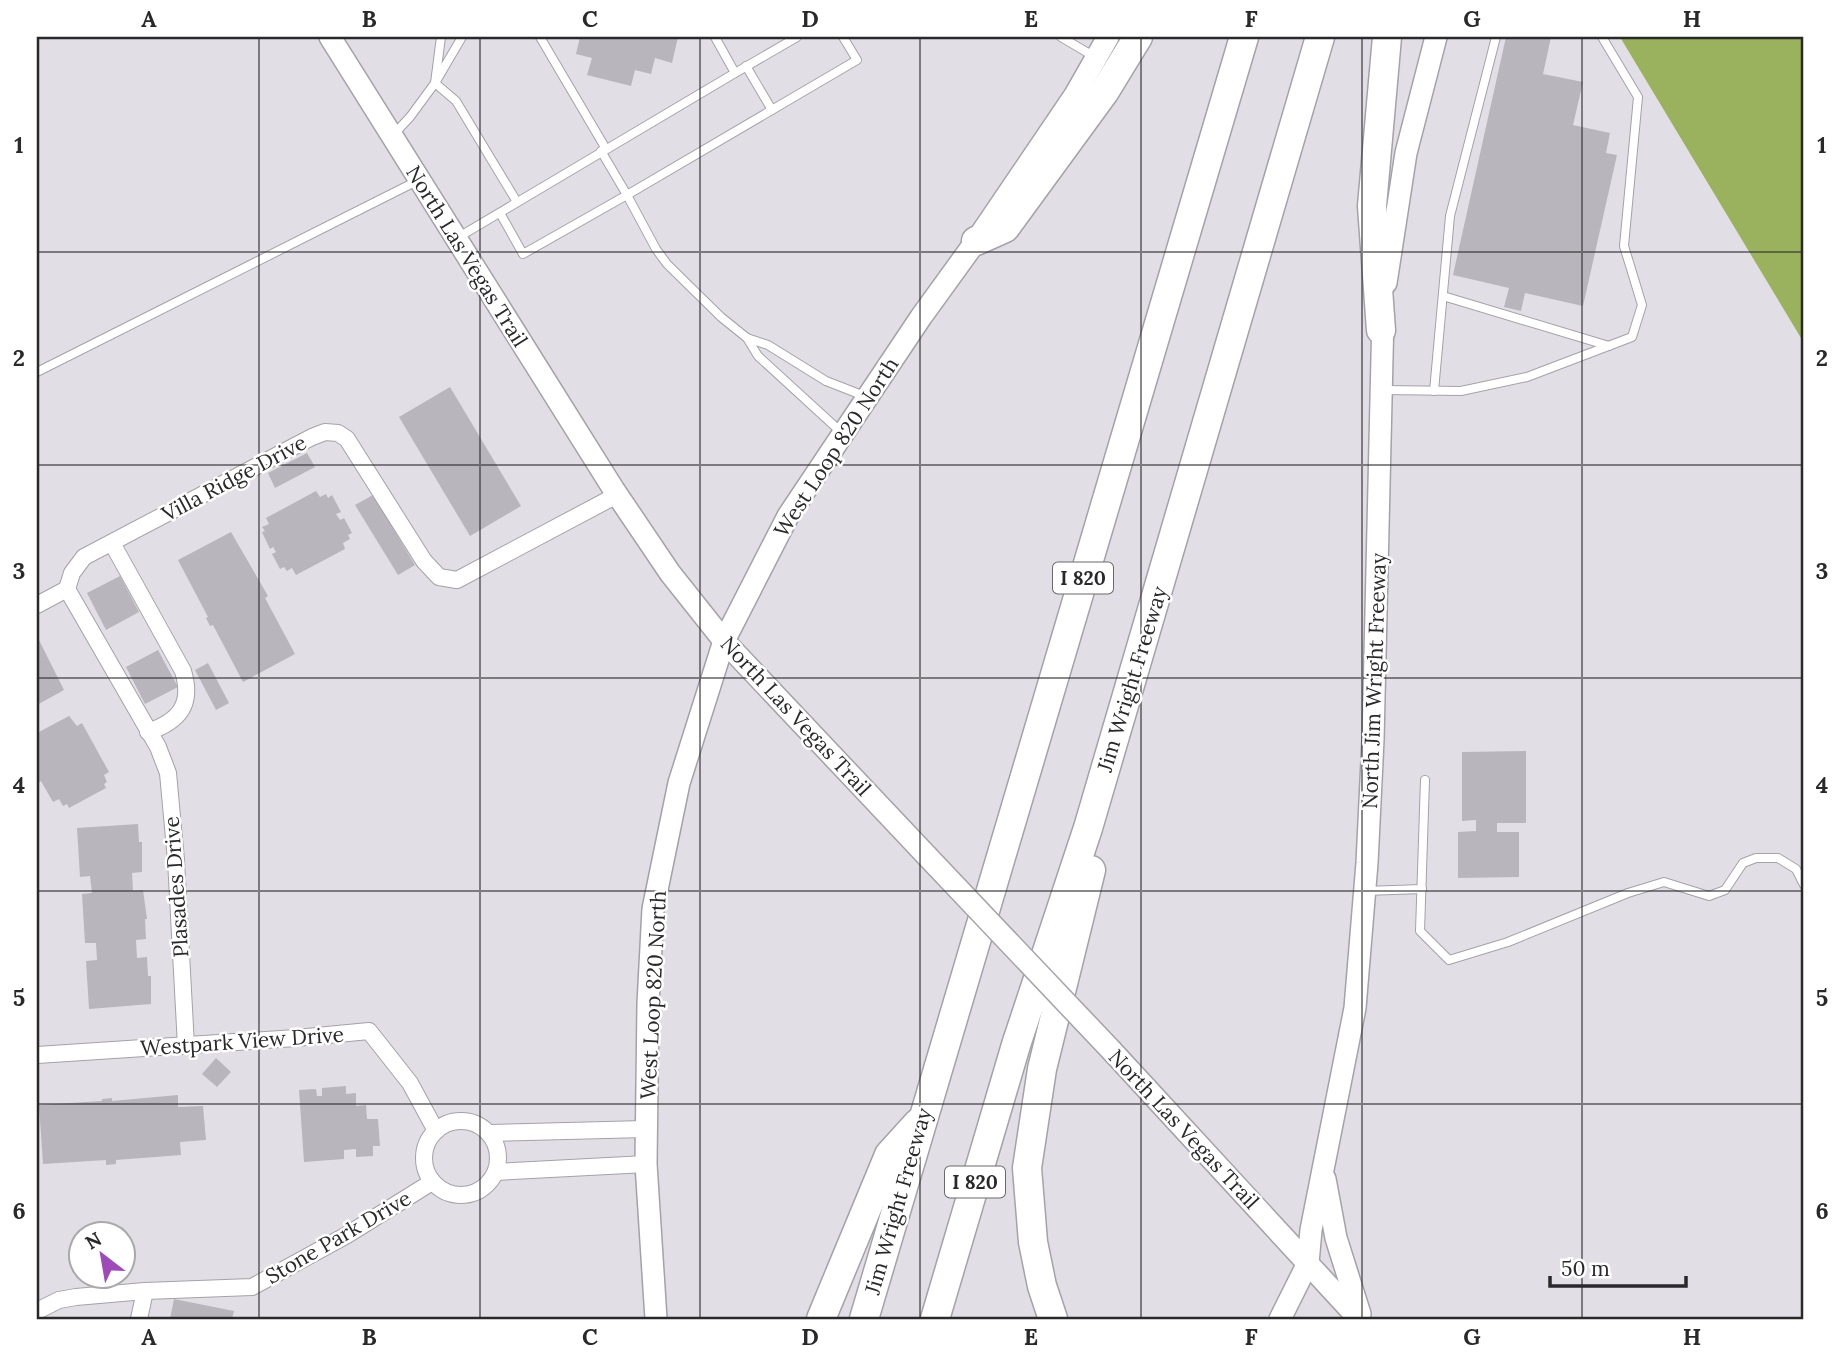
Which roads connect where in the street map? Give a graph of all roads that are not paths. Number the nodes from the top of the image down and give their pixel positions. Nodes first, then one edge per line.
1 (330, 37) edge
2 (441, 37) edge
3 (462, 37) edge
4 (540, 37) edge
5 (715, 37) edge
6 (797, 37) edge
7 (843, 37) edge
8 (1061, 37) edge
9 (1108, 37) edge
10 (1138, 37) edge
11 (1244, 37) edge
12 (1320, 37) edge
13 (1387, 37) edge
14 (1436, 37) edge
15 (1496, 37) edge
16 (1602, 37) edge
17 (1096, 58) junction
18 (746, 66) junction
19 (735, 73) junction
20 (435, 83) junction
21 (772, 110) junction
22 (391, 136) junction
23 (604, 150) junction
24 (419, 180) junction
25 (627, 195) junction
26 (517, 202) junction
27 (500, 212) junction
28 (456, 239) junction
29 (976, 241) junction
30 (1443, 296) junction
31 (1381, 330) junction
32 (747, 338) junction
33 (1609, 346) junction
34 (37, 372) edge
35 (1380, 390) junction
36 (1434, 391) junction
37 (867, 397) junction
38 (843, 434) junction
39 (617, 495) junction
40 (111, 543) junction
41 (67, 589) junction
42 (37, 605) edge
43 (724, 641) junction
44 (148, 733) junction
45 (1426, 780) dead end
46 (1088, 828) junction
47 (1804, 885) edge
48 (1422, 889) junction
49 (1365, 891) junction
50 (186, 1046) junction
51 (37, 1055) edge
52 (923, 1118) junction
53 (645, 1129) junction
54 (436, 1131) junction
55 (489, 1133) junction
56 (646, 1164) junction
57 (1323, 1169) junction
58 (496, 1172) junction
59 (432, 1182) junction
60 (1308, 1263) junction
61 (145, 1291) junction
62 (37, 1311) edge
63 (139, 1319) edge
64 (656, 1319) edge
65 (821, 1319) edge
66 (864, 1319) edge
67 (935, 1319) edge
68 (1054, 1319) edge
69 (1280, 1319) edge
70 (1361, 1319) edge

1 - 22 main road, North Las Vegas Trail
2 - 20 lane
3 - 20 lane
4 - 23 lane
5 - 19 lane
6 - 18 lane
7 - 21 lane
8 - 17 lane
9 - 17 main road, West Loop 820 North
10 - 29 highway
11 - 52 highway, Jim Wright Freeway / I 820
12 - 46 highway, Jim Wright Freeway / I 820
13 - 31 highway
14 - 31 main road, North Jim Wright Freeway
15 - 30 lane
16 - 33 lane
17 - 29 main road, West Loop 820 North
18 - 19 lane
18 - 21 lane
19 - 23 lane
20 - 22 lane
20 - 26 lane
21 - 25 lane
22 - 24 main road, North Las Vegas Trail
23 - 25 lane
23 - 26 lane
24 - 28 main road, North Las Vegas Trail
24 - 34 lane
25 - 27 lane
25 - 32 lane
26 - 27 lane
27 - 28 lane
28 - 39 main road, North Las Vegas Trail
29 - 37 main road, West Loop 820 North
30 - 33 lane
30 - 36 lane
31 - 35 main road, North Jim Wright Freeway
32 - 37 lane
32 - 38 lane
33 - 36 lane
35 - 36 lane
35 - 49 main road, North Jim Wright Freeway
37 - 38 main road, West Loop 820 North
38 - 43 main road, West Loop 820 North
39 - 40 street, Villa Ridge Drive
39 - 43 main road, North Las Vegas Trail
40 - 41 street, Villa Ridge Drive
40 - 44 street
41 - 42 street
41 - 44 street, Plasades Drive
43 - 53 main road, West Loop 820 North
43 - 60 main road, North Las Vegas Trail, bridge
44 - 50 street, Plasades Drive
45 - 48 lane
46 - 67 highway, Jim Wright Freeway / I 820
46 - 68 highway
47 - 48 lane
48 - 49 lane
49 - 57 main road, North Jim Wright Freeway
50 - 51 street, Westpark View Drive
50 - 54 street, Westpark View Drive
52 - 65 highway
52 - 66 highway, Jim Wright Freeway / I 820
53 - 55 street
53 - 56 main road, West Loop 820 North
54 - 55 street
54 - 59 street
55 - 58 street
56 - 58 street
56 - 64 main road, West Loop 820 North
57 - 60 main road, North Jim Wright Freeway
57 - 70 main road
58 - 59 street
59 - 61 street, Stone Park Drive
60 - 69 main road, North Jim Wright Freeway
60 - 70 main road, North Las Vegas Trail
61 - 62 street, Stone Park Drive
61 - 63 street

